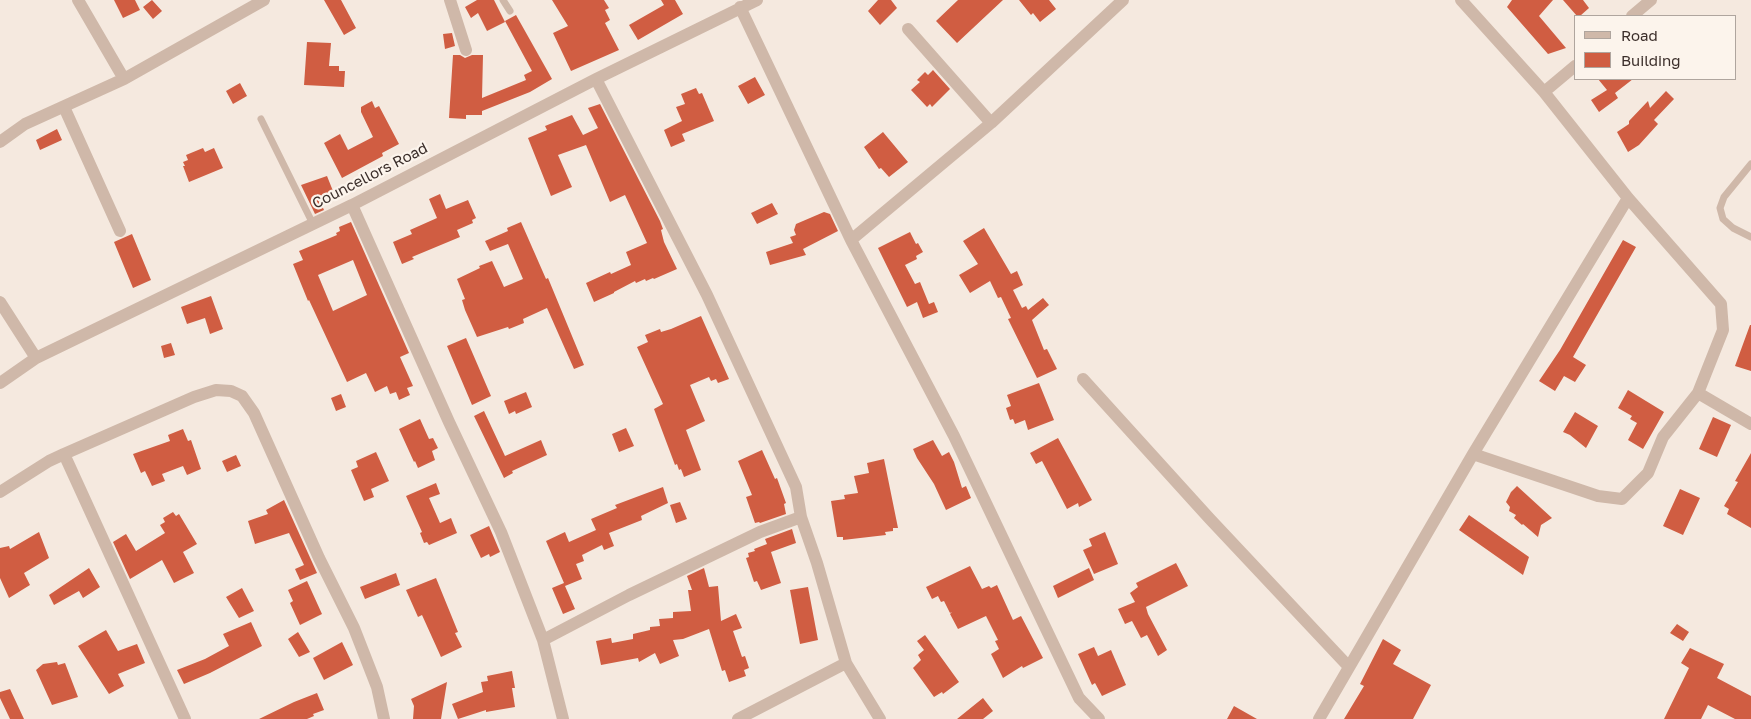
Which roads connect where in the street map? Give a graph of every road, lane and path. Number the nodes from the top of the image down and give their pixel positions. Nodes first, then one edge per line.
1 (78, 0) edge
2 (264, 0) edge
3 (450, 0) edge
4 (503, 0) edge
5 (756, 0) edge
6 (1123, 0) edge
7 (1461, 0) edge
8 (1651, 0) edge
9 (740, 8) junction
10 (510, 11) dead end
11 (1633, 15) edge
12 (908, 29) dead end
13 (466, 50) dead end
14 (1574, 67) edge
15 (124, 79) junction
16 (596, 79) junction
17 (1544, 92) junction
18 (64, 106) junction
19 (261, 119) dead end
20 (991, 123) junction
21 (0, 142) edge
22 (1751, 164) edge
23 (1628, 198) junction
24 (352, 205) junction
25 (313, 224) junction
26 (120, 231) dead end
27 (1751, 237) edge
28 (851, 240) junction
29 (0, 302) edge
30 (36, 358) junction
31 (1083, 379) dead end
32 (0, 383) edge
33 (1698, 393) junction
34 (1751, 424) edge
35 (64, 454) junction
36 (1473, 454) junction
37 (0, 492) edge
38 (802, 517) junction
39 (543, 640) junction
40 (846, 663) junction
41 (1350, 667) junction
42 (185, 719) edge
43 (384, 719) edge
44 (563, 719) edge
45 (738, 719) edge
46 (880, 719) edge
47 (1099, 719) edge
48 (1319, 719) edge

1 - 15 street
2 - 15 street
3 - 13 street
4 - 10 lane
5 - 9 street, Councellors Road
6 - 20 street
7 - 17 street
8 - 11 street
9 - 16 street, Councellors Road
9 - 28 street
12 - 20 street
14 - 17 street
15 - 18 street
16 - 24 street, Councellors Road
16 - 38 street
17 - 23 street
18 - 21 street
18 - 26 street
19 - 25 lane
20 - 28 street
22 - 27 lane
23 - 33 street
23 - 36 street
24 - 25 street, Councellors Road
24 - 39 street
25 - 30 street, Councellors Road
28 - 47 street
29 - 30 street
30 - 32 street, Councellors Road
31 - 41 street
33 - 34 street
33 - 36 street
35 - 37 street
35 - 42 street
35 - 43 street
36 - 41 street
38 - 39 street
38 - 40 street
39 - 44 street
40 - 45 street
40 - 46 street
41 - 48 street

